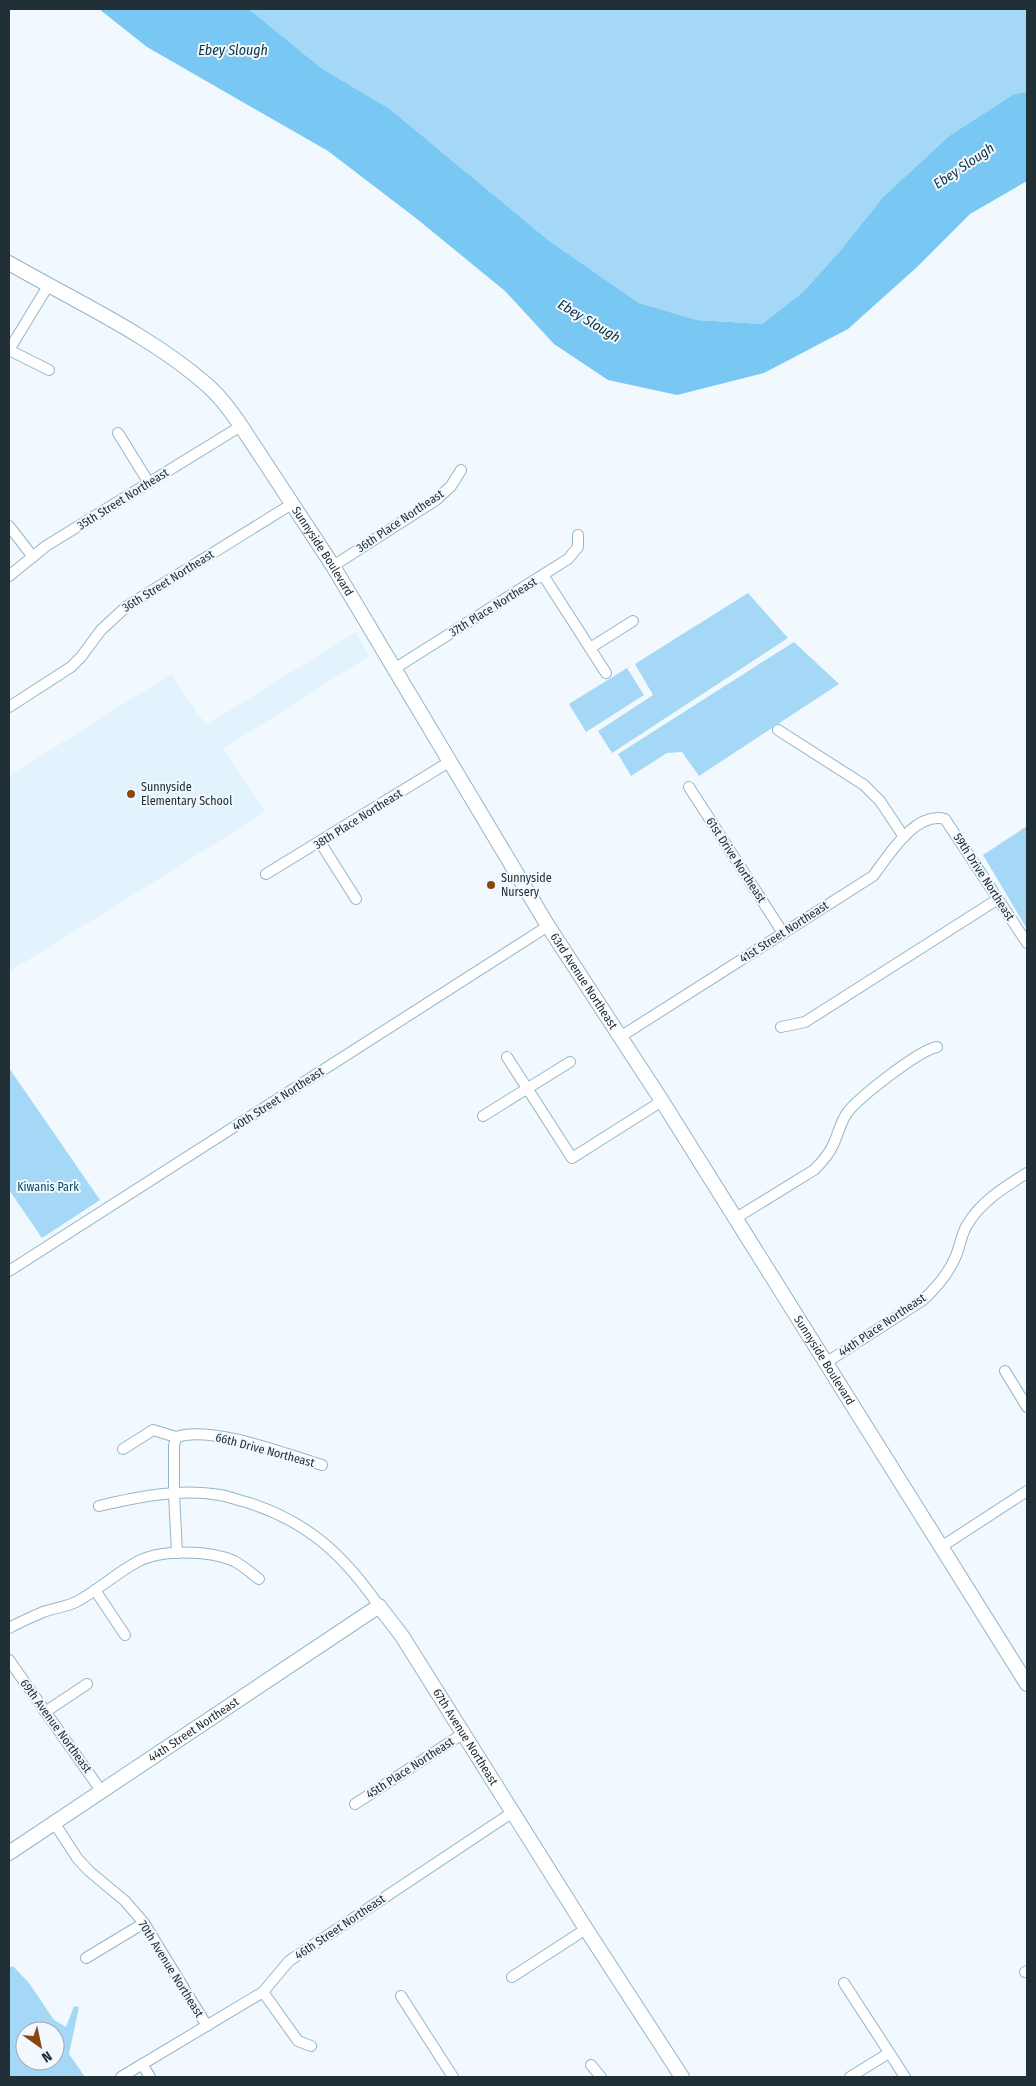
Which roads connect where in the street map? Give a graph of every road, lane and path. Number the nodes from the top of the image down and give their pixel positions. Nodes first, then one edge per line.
1 (9, 264) edge
2 (48, 286) junction
3 (9, 350) edge
4 (49, 370) dead end
5 (241, 426) junction
6 (118, 433) dead end
7 (461, 470) dead end
8 (149, 483) junction
9 (292, 504) junction
10 (9, 526) edge
11 (578, 535) dead end
12 (33, 557) junction
13 (333, 566) junction
14 (543, 575) junction
15 (9, 576) edge
16 (633, 621) dead end
17 (590, 648) junction
18 (394, 669) junction
19 (606, 673) dead end
20 (9, 707) edge
21 (778, 730) dead end
22 (449, 762) junction
23 (689, 787) dead end
24 (937, 817) joint
25 (904, 837) junction
26 (320, 842) junction
27 (266, 874) dead end
28 (356, 899) dead end
29 (998, 899) junction
30 (548, 926) junction
31 (783, 933) junction
32 (1027, 943) edge
33 (781, 1027) dead end
34 (620, 1037) junction
35 (937, 1047) dead end
36 (507, 1057) dead end
37 (570, 1062) dead end
38 (528, 1088) junction
39 (662, 1100) junction
40 (483, 1116) dead end
41 (1027, 1173) edge
42 (736, 1218) junction
43 (9, 1272) edge
44 (827, 1362) junction
45 (1005, 1371) dead end
46 (1027, 1407) edge
47 (176, 1437) junction
48 (123, 1450) dead end
49 (322, 1465) dead end
50 (1027, 1491) edge
51 (174, 1493) junction
52 (98, 1506) dead end
53 (941, 1547) junction
54 (177, 1553) junction
55 (259, 1579) dead end
56 (95, 1590) junction
57 (379, 1606) junction
58 (9, 1628) edge
59 (125, 1635) dead end
60 (9, 1660) edge
61 (87, 1684) dead end
62 (1027, 1684) edge
63 (45, 1712) junction
64 (464, 1733) junction
65 (102, 1792) junction
66 (356, 1804) dead end
67 (513, 1812) junction
68 (55, 1824) junction
69 (9, 1854) edge
70 (144, 1923) junction
71 (586, 1929) junction
72 (86, 1958) dead end
73 (512, 1977) dead end
74 (844, 1983) dead end
75 (264, 1992) junction
76 (401, 1996) dead end
77 (207, 2026) junction
78 (310, 2046) dead end
79 (889, 2053) junction
80 (142, 2064) junction
81 (591, 2065) dead end
82 (121, 2077) edge
83 (150, 2077) edge
84 (453, 2077) edge
85 (601, 2077) edge
86 (682, 2077) edge
87 (850, 2077) edge
88 (905, 2077) edge

1 - 2 street, Sunnyside Boulevard
2 - 3 street
2 - 5 street, Sunnyside Boulevard
3 - 4 street
5 - 8 street, 35th Street Northeast
5 - 9 street, Sunnyside Boulevard
6 - 8 street
7 - 13 street, 36th Place Northeast
8 - 12 street, 35th Street Northeast
9 - 13 street, Sunnyside Boulevard
9 - 20 street, 36th Street Northeast
10 - 12 street
11 - 14 street, 37th Place Northeast
12 - 15 street, 35th Street Northeast
13 - 18 street, Sunnyside Boulevard
14 - 17 street
14 - 18 street, 37th Place Northeast
16 - 17 street
17 - 19 street
18 - 22 street, Sunnyside Boulevard
21 - 25 street
22 - 26 street, 38th Place Northeast
22 - 30 street, Sunnyside Boulevard
23 - 31 street, 61st Drive Northeast
24 - 25 street, 41st Street Northeast
24 - 29 street, 59th Drive Northeast
25 - 31 street, 41st Street Northeast
26 - 27 street, 38th Place Northeast
26 - 28 street
29 - 32 street, 59th Drive Northeast
29 - 33 street
30 - 34 street, 63rd Avenue Northeast
30 - 43 street, 40th Street Northeast
31 - 34 street, 41st Street Northeast
34 - 39 street, Sunnyside Boulevard
35 - 42 street
36 - 38 street
37 - 38 street
38 - 39 street
38 - 40 street
39 - 42 street, Sunnyside Boulevard
41 - 44 street, 44th Place Northeast
42 - 44 street, Sunnyside Boulevard
44 - 53 street, Sunnyside Boulevard
45 - 46 street
47 - 48 street
47 - 49 street, 66th Drive Northeast
47 - 51 street
50 - 53 street
51 - 52 street, 67th Avenue Northeast
51 - 54 street
51 - 57 street, 67th Avenue Northeast
53 - 62 street, Sunnyside Boulevard
54 - 55 street
54 - 56 street
56 - 58 street
56 - 59 street
57 - 64 street, 67th Avenue Northeast
57 - 65 street, 44th Street Northeast
60 - 63 street, 69th Avenue Northeast
61 - 63 street
63 - 65 street, 69th Avenue Northeast
64 - 66 street, 45th Place Northeast
64 - 67 street, 67th Avenue Northeast
65 - 68 street, 44th Street Northeast
67 - 71 street, 67th Avenue Northeast
67 - 75 street, 46th Street Northeast
68 - 69 street, 44th Street Northeast
68 - 70 street, 70th Avenue Northeast
70 - 72 street
70 - 77 street, 70th Avenue Northeast
71 - 73 street
71 - 86 street, 67th Avenue Northeast
74 - 79 street
75 - 77 street, 46th Street Northeast
75 - 78 street
76 - 84 street
77 - 80 street, 46th Street Northeast
79 - 87 street
79 - 88 street
80 - 82 street, 46th Street Northeast
80 - 83 street
81 - 85 street

